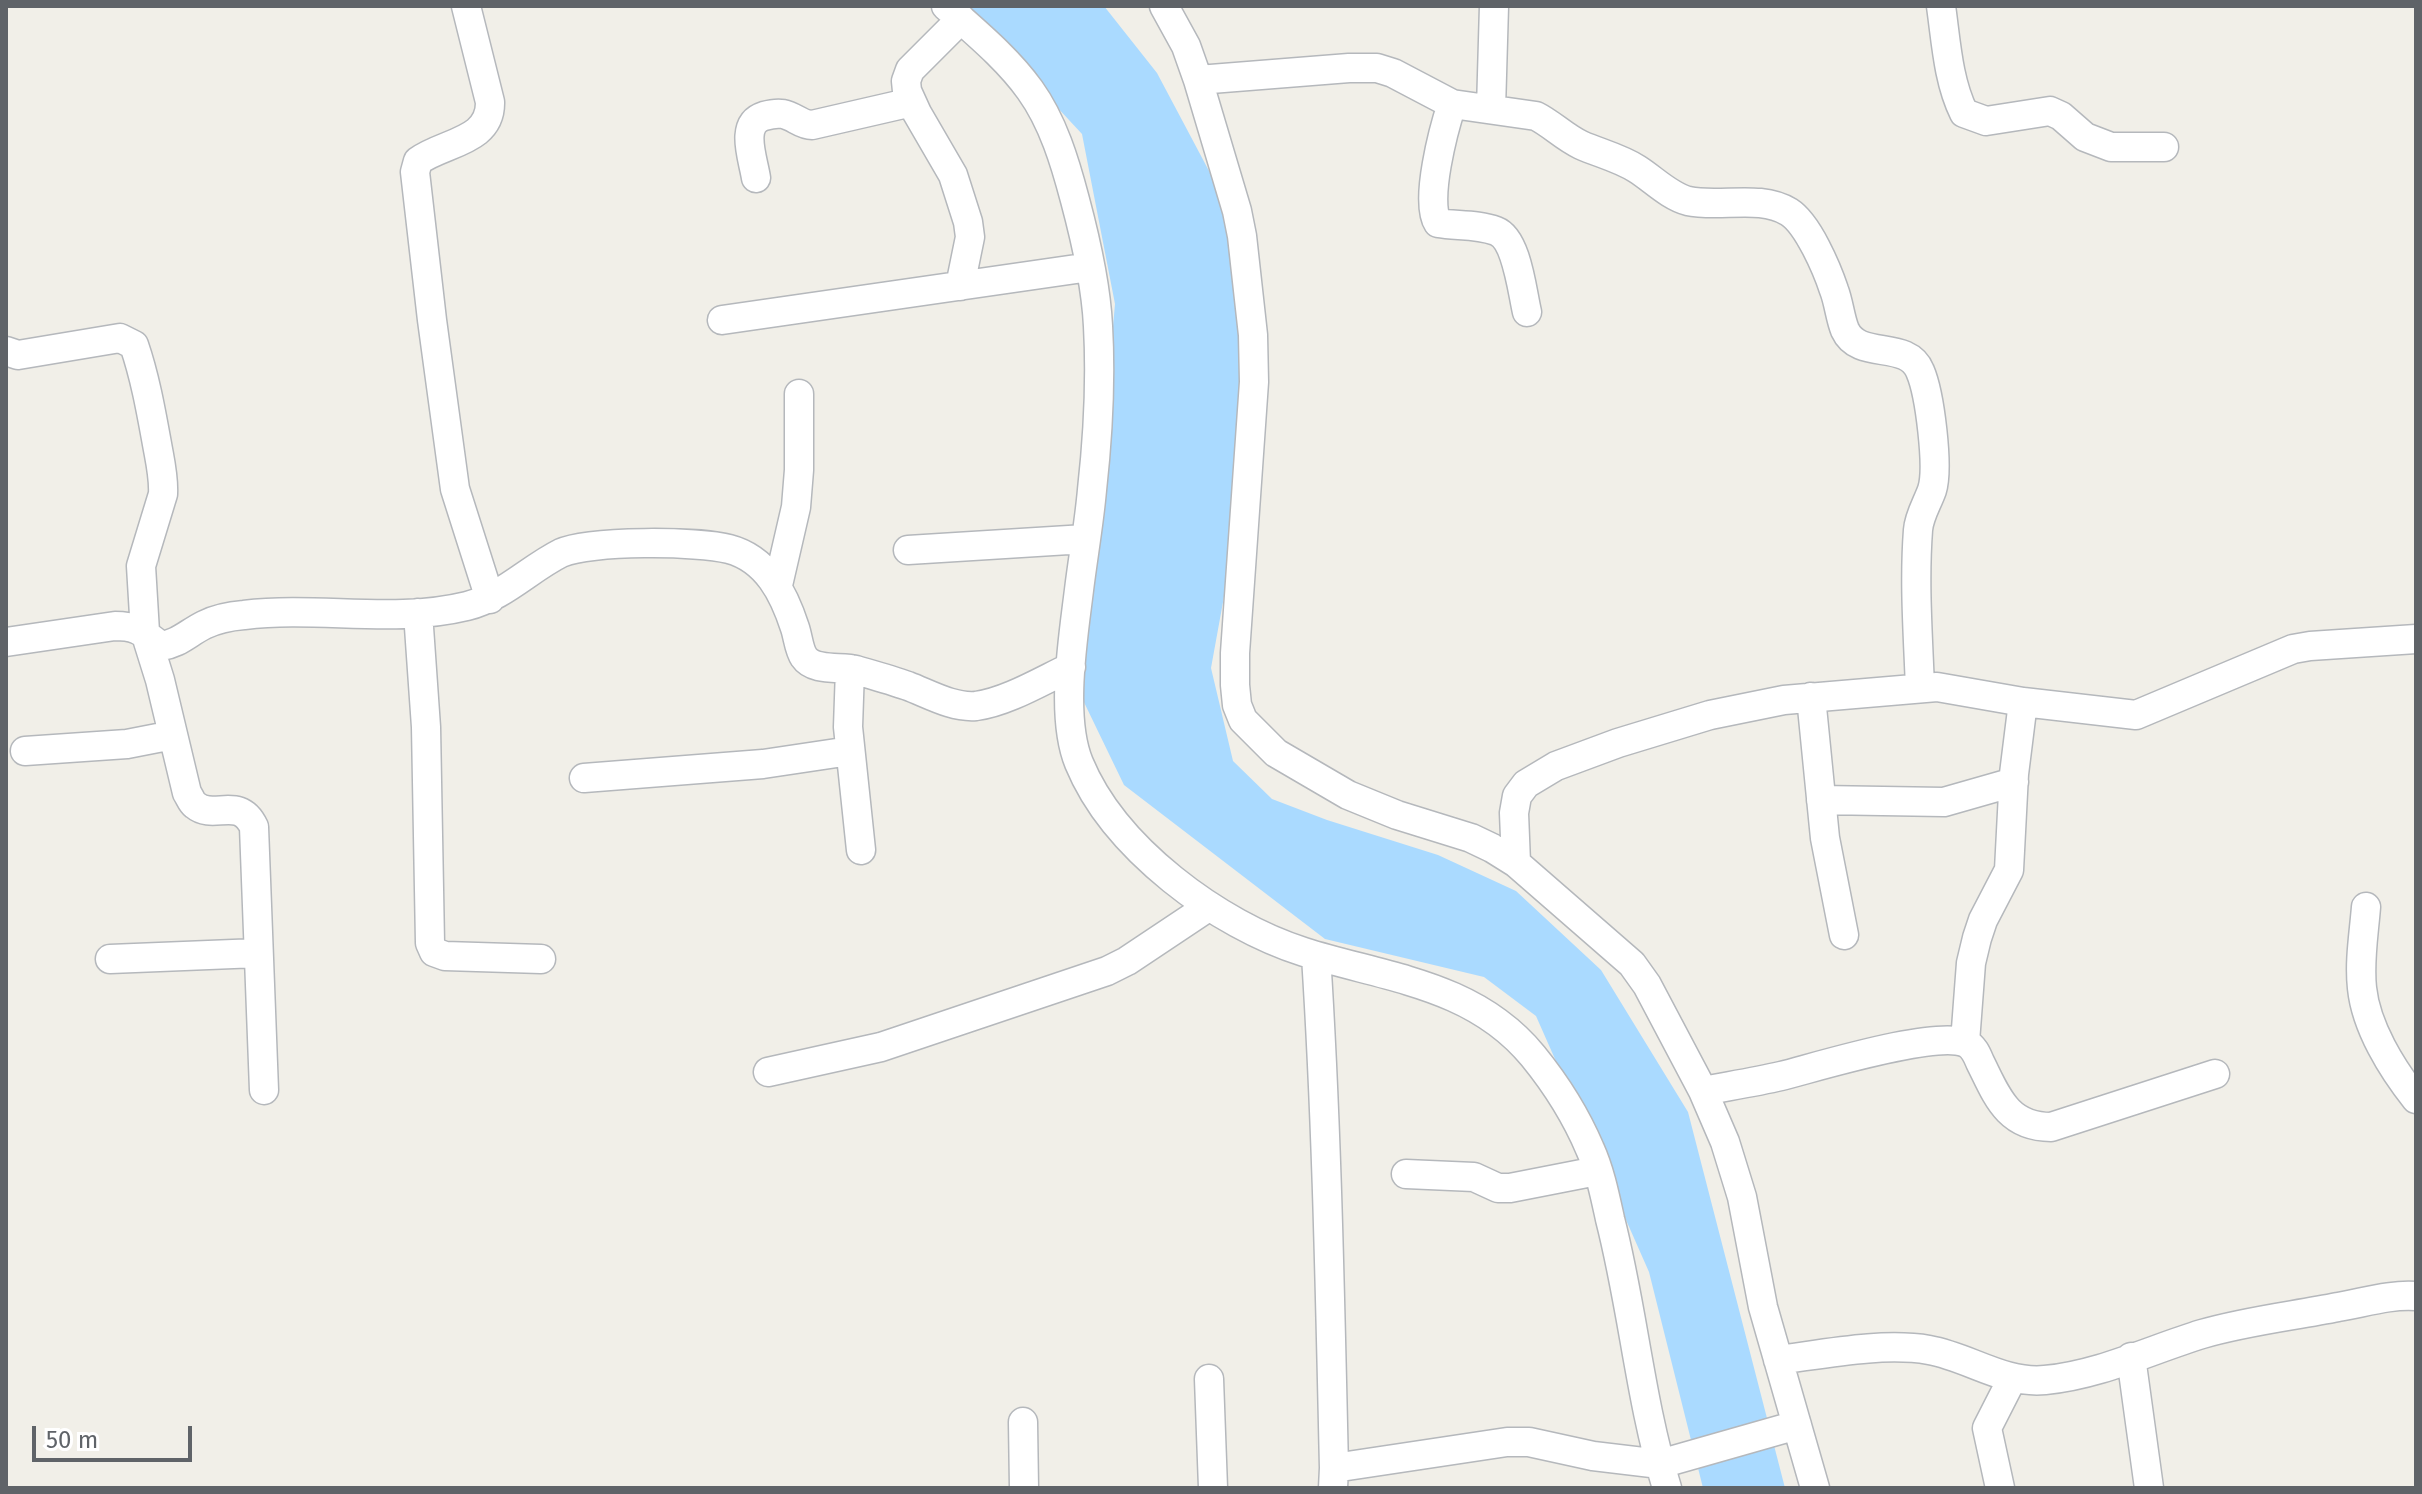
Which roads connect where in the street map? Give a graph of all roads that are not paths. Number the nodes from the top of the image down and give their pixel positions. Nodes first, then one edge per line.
1 (466, 6) edge
2 (1164, 6) edge
3 (1494, 6) edge
4 (1941, 6) edge
5 (954, 13) edge
6 (1198, 80) junction
7 (912, 102) junction
8 (1452, 104) junction
9 (1491, 109) junction
10 (2164, 147) dead end
11 (756, 178) dead end
12 (1090, 267) junction
13 (960, 286) junction
14 (1527, 312) dead end
15 (722, 320) dead end
16 (6, 351) edge
17 (799, 394) dead end
18 (1085, 539) junction
19 (908, 550) dead end
20 (778, 585) junction
21 (490, 599) junction
22 (418, 613) junction
23 (145, 632) junction
24 (2416, 639) edge
25 (6, 642) edge
26 (1071, 667) junction
27 (850, 669) junction
28 (1920, 688) junction
29 (1811, 697) junction
30 (2023, 702) junction
31 (173, 735) junction
32 (25, 751) dead end
33 (850, 751) junction
34 (584, 778) dead end
35 (2014, 782) junction
36 (1821, 800) junction
37 (861, 850) dead end
38 (1516, 863) junction
39 (1208, 907) junction
40 (2366, 907) dead end
41 (1844, 935) dead end
42 (258, 953) junction
43 (1316, 956) junction
44 (110, 959) dead end
45 (541, 959) dead end
46 (1965, 1042) junction
47 (768, 1072) dead end
48 (2215, 1074) dead end
49 (264, 1090) dead end
50 (1703, 1091) junction
51 (2416, 1099) edge
52 (1597, 1171) junction
53 (1406, 1174) dead end
54 (2416, 1296) edge
55 (2131, 1357) junction
56 (1778, 1360) junction
57 (1209, 1379) dead end
58 (2012, 1379) junction
59 (1023, 1422) dead end
60 (1790, 1427) junction
61 (1666, 1471) edge
62 (1333, 1478) edge
63 (1024, 1488) edge
64 (1213, 1488) edge
65 (1815, 1488) edge
66 (2000, 1488) edge
67 (2149, 1488) edge

1 - 21 street
2 - 6 street
3 - 9 street
4 - 10 street
5 - 7 street
5 - 12 street
6 - 8 street
6 - 38 street
7 - 11 street
7 - 13 street
8 - 9 street
8 - 14 street
9 - 28 street
12 - 13 street
12 - 18 street
13 - 15 street
16 - 23 street
17 - 20 street
18 - 19 street
18 - 26 street
20 - 21 street
20 - 27 street
21 - 22 street
22 - 23 street
22 - 45 street
23 - 25 street
23 - 31 street
24 - 30 street
26 - 27 street
26 - 39 street
27 - 33 street
28 - 29 street
28 - 30 street
29 - 36 street
29 - 38 street
30 - 35 street
31 - 32 street
31 - 42 street
33 - 34 street
33 - 37 street
35 - 36 street
35 - 46 street
36 - 41 street
38 - 50 street
39 - 43 street
39 - 47 street
40 - 51 street
42 - 44 street
42 - 49 street
43 - 52 street
43 - 62 street
46 - 48 street
46 - 50 street
50 - 56 street
52 - 53 street
52 - 61 street
54 - 55 street
55 - 58 street
55 - 67 street
56 - 58 street
56 - 60 street
57 - 64 street
58 - 66 street
59 - 63 street
60 - 61 street
60 - 65 street
61 - 62 street

